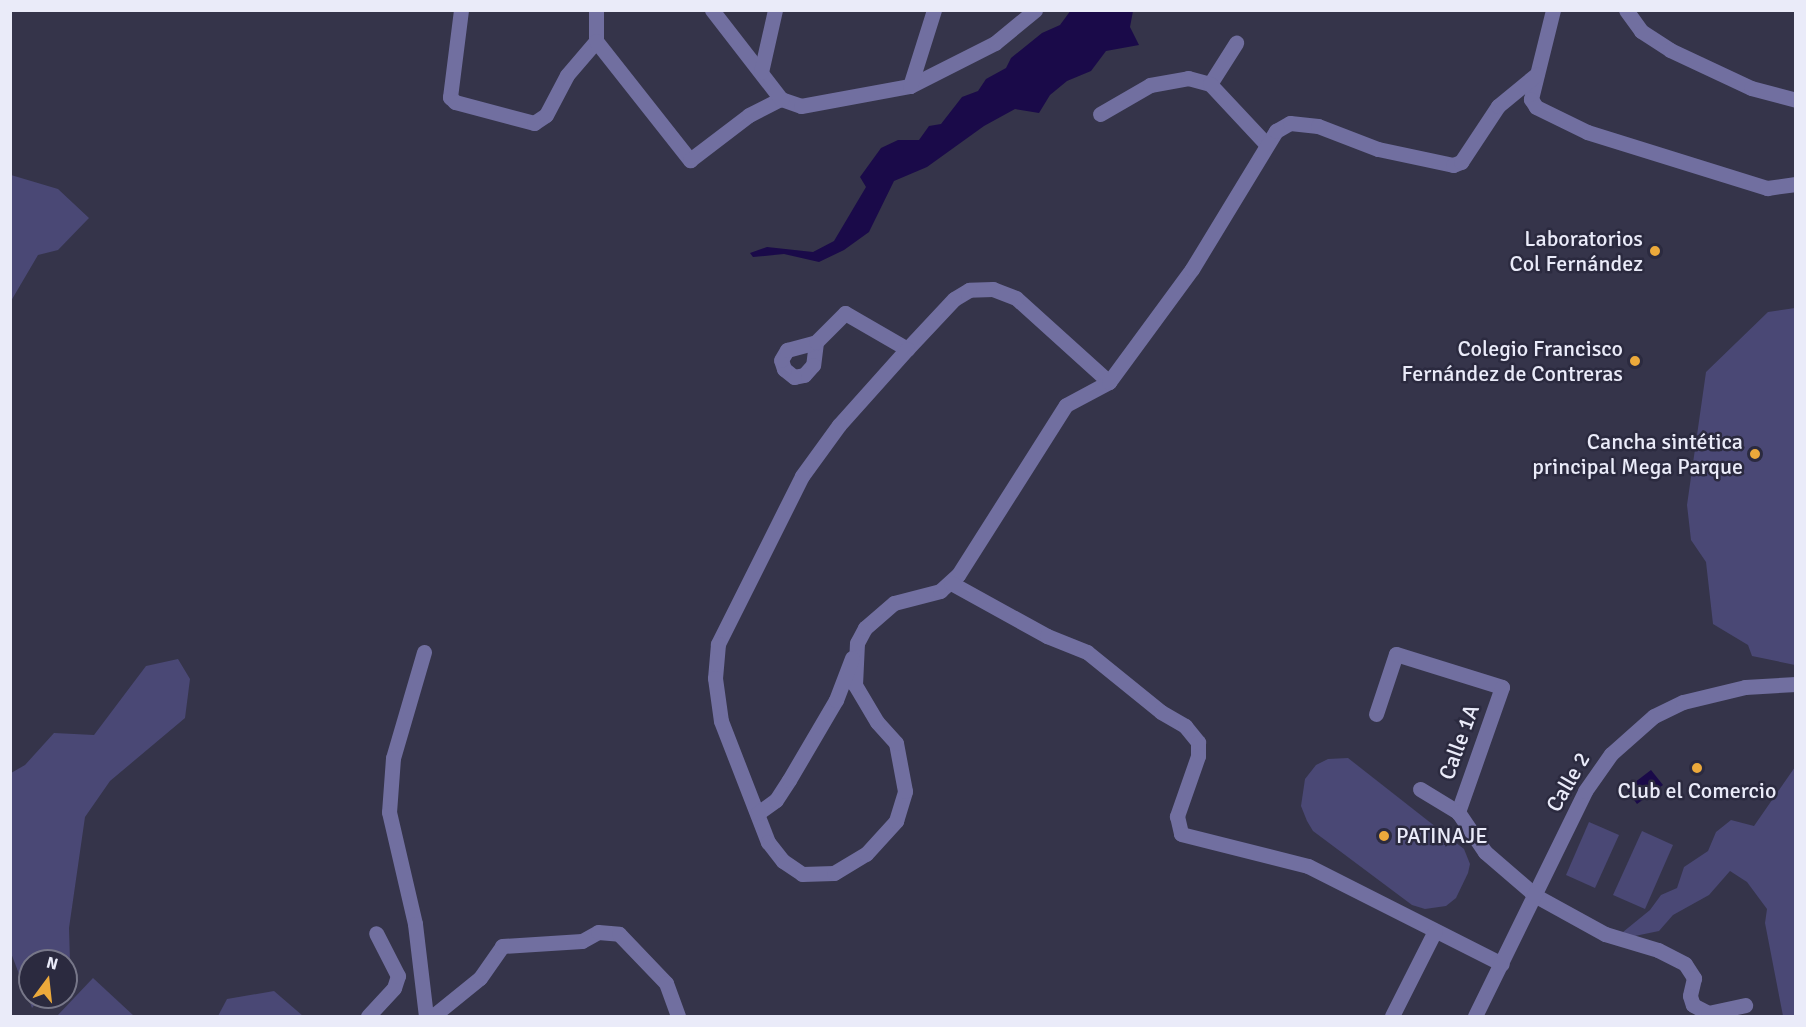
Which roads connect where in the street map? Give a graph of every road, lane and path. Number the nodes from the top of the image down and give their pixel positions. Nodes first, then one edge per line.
1 (596, 10) edge
2 (712, 10) edge
3 (776, 10) edge
4 (934, 10) edge
5 (1035, 10) edge
6 (1553, 10) edge
7 (1626, 10) edge
8 (458, 12) edge
9 (596, 41) junction
10 (1236, 43) dead end
11 (760, 72) junction
12 (1537, 74) junction
13 (1210, 84) junction
14 (910, 86) junction
15 (781, 99) junction
16 (1796, 100) edge
17 (1100, 114) dead end
18 (1267, 145) junction
19 (1796, 184) edge
20 (816, 342) dead end
21 (907, 349) junction
22 (1109, 382) junction
23 (951, 583) junction
24 (857, 643) junction
25 (424, 652) dead end
26 (1796, 684) edge
27 (1376, 714) dead end
28 (1420, 789) dead end
29 (1458, 812) junction
30 (758, 813) junction
31 (1536, 896) junction
32 (1435, 931) junction
33 (376, 933) dead end
34 (1502, 964) junction
35 (1745, 1005) dead end
36 (368, 1017) edge
37 (426, 1017) edge
38 (433, 1017) edge
39 (678, 1017) edge
40 (1392, 1017) edge
41 (1475, 1017) edge

1 - 9 street
2 - 11 street
3 - 11 street
4 - 14 street
5 - 14 street
6 - 12 street
7 - 16 street
8 - 9 street
9 - 15 street
10 - 13 street
11 - 15 street
12 - 18 street
12 - 19 street
13 - 17 street
13 - 18 street
14 - 15 street
18 - 22 street
20 - 21 street
21 - 22 street
21 - 30 street
22 - 23 street
23 - 24 street
23 - 32 street
24 - 30 street
24 - 30 street
25 - 37 street
26 - 31 street, Calle 2
27 - 29 street, Calle 1A
28 - 29 street
29 - 31 street
31 - 34 street, Calle 2
31 - 35 street
32 - 34 street
32 - 40 street
33 - 36 street
34 - 41 street, Calle 2
38 - 39 street

